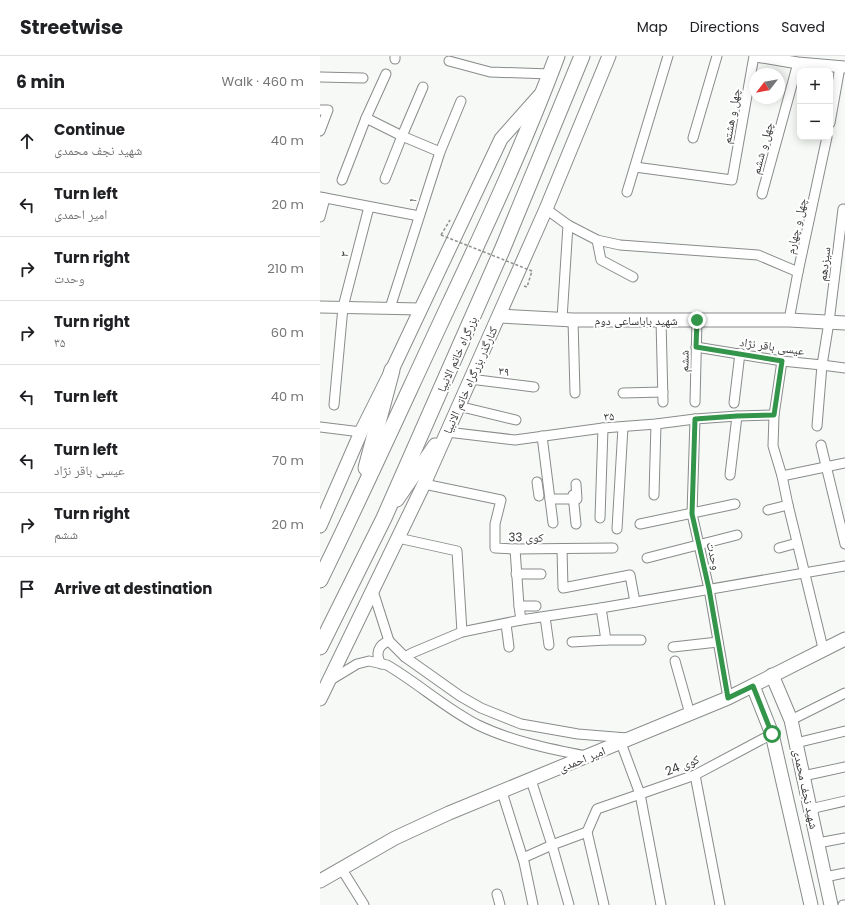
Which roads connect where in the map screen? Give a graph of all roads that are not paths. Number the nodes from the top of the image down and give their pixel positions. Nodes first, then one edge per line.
1 (557, 56) edge
2 (582, 56) edge
3 (609, 56) edge
4 (668, 56) edge
5 (717, 56) edge
6 (755, 56) edge
7 (767, 57) edge
8 (814, 60) edge
9 (449, 61) dead end
10 (798, 63) junction
11 (843, 67) edge
12 (386, 74) dead end
13 (550, 74) junction
14 (320, 77) edge
15 (362, 78) dead end
16 (423, 87) dead end
17 (544, 90) junction
18 (461, 101) dead end
19 (320, 110) edge
20 (833, 110) edge
21 (366, 118) junction
22 (320, 131) edge
23 (402, 136) junction
24 (693, 138) dead end
25 (826, 140) edge
26 (440, 152) junction
27 (635, 167) junction
28 (385, 179) dead end
29 (342, 180) dead end
30 (627, 192) dead end
31 (762, 194) dead end
32 (322, 198) edge
33 (369, 207) junction
34 (546, 208) junction
35 (843, 208) dead end
36 (419, 216) junction
37 (320, 217) edge
38 (568, 226) junction
39 (597, 240) junction
40 (798, 272) junction
41 (633, 277) dead end
42 (320, 307) edge
43 (343, 307) junction
44 (390, 308) junction
45 (420, 309) junction
46 (499, 316) junction
47 (568, 319) junction
48 (661, 320) junction
49 (697, 320) junction
50 (789, 320) junction
51 (829, 322) junction
52 (845, 323) edge
53 (696, 347) junction
54 (740, 353) junction
55 (782, 361) junction
56 (822, 365) junction
57 (845, 368) edge
58 (392, 370) junction
59 (470, 379) junction
60 (534, 387) dead end
61 (663, 392) junction
62 (575, 393) dead end
63 (623, 393) dead end
64 (663, 402) dead end
65 (695, 402) dead end
66 (734, 403) dead end
67 (334, 405) dead end
68 (458, 406) junction
69 (774, 415) junction
70 (737, 416) junction
71 (695, 419) junction
72 (516, 420) dead end
73 (656, 424) junction
74 (817, 426) dead end
75 (320, 427) edge
76 (449, 427) junction
77 (623, 427) junction
78 (603, 428) junction
79 (361, 432) junction
80 (542, 436) junction
81 (821, 445) dead end
82 (845, 463) edge
83 (827, 467) junction
84 (730, 475) dead end
85 (782, 476) junction
86 (537, 482) dead end
87 (424, 484) junction
88 (576, 484) dead end
89 (654, 495) dead end
90 (549, 497) junction
91 (573, 497) junction
92 (735, 504) dead end
93 (788, 505) junction
94 (355, 509) junction
95 (768, 510) dead end
96 (692, 514) junction
97 (384, 518) junction
98 (600, 518) dead end
99 (553, 523) dead end
100 (576, 524) dead end
101 (640, 524) dead end
102 (320, 526) edge
103 (617, 529) dead end
104 (737, 535) dead end
105 (398, 538) junction
106 (797, 543) junction
107 (699, 544) junction
108 (845, 544) edge
109 (613, 548) dead end
110 (779, 548) dead end
111 (515, 549) junction
112 (562, 549) junction
113 (648, 558) dead end
114 (845, 566) edge
115 (805, 573) junction
116 (516, 574) junction
117 (541, 574) dead end
118 (320, 580) edge
119 (709, 589) junction
120 (373, 591) junction
121 (635, 602) junction
122 (518, 606) junction
123 (536, 606) dead end
124 (601, 608) junction
125 (545, 617) junction
126 (521, 620) junction
127 (506, 624) junction
128 (462, 632) junction
129 (845, 639) edge
130 (606, 640) junction
131 (641, 640) dead end
132 (389, 641) junction
133 (572, 642) dead end
134 (718, 642) junction
135 (549, 645) dead end
136 (320, 647) edge
137 (509, 647) dead end
138 (673, 647) dead end
139 (823, 648) junction
140 (405, 658) junction
141 (675, 661) dead end
142 (381, 664) junction
143 (772, 675) junction
144 (328, 682) junction
145 (753, 686) junction
146 (845, 693) edge
147 (728, 698) junction
148 (320, 699) edge
149 (690, 714) junction
150 (791, 720) junction
151 (845, 731) edge
152 (772, 734) junction
153 (626, 741) junction
154 (796, 743) junction
155 (586, 756) junction
156 (845, 767) edge
157 (695, 775) junction
158 (803, 776) junction
159 (531, 780) junction
160 (502, 792) junction
161 (640, 794) junction
162 (845, 801) edge
163 (810, 809) junction
164 (587, 832) junction
165 (845, 838) edge
166 (818, 844) junction
167 (552, 845) junction
168 (523, 858) junction
169 (340, 868) junction
170 (845, 873) edge
171 (825, 877) junction
172 (320, 881) edge
173 (497, 894) dead end
174 (364, 905) edge
175 (500, 905) edge
176 (533, 905) edge
177 (569, 905) edge
178 (604, 905) edge
179 (661, 905) edge
180 (720, 905) edge
181 (811, 905) edge
182 (831, 905) edge

1 - 13 highway
2 - 97 highway, بزرگراه خاتم الانبیا
3 - 34 main road, کنارگذر بزرگراه خاتم الانبیا
4 - 27 street
5 - 24 street
6 - 7 street
6 - 27 street, چهل و هشتم
7 - 10 street
8 - 10 street
8 - 11 street
9 - 13 street
10 - 31 street, چهل و ششم
11 - 20 street
12 - 21 street
13 - 17 highway
14 - 15 street
16 - 23 street
17 - 45 main road
17 - 94 highway
18 - 26 street, ۱
19 - 22 street
21 - 23 street
21 - 29 street
23 - 26 street
23 - 28 street
25 - 40 street, چهل و چهارم
26 - 36 street, ۱
27 - 30 street
32 - 33 street
32 - 37 street
33 - 36 street
33 - 43 street, ۳
34 - 38 street
34 - 46 main road, کنارگذر بزرگراه خاتم الانبیا
35 - 51 street, سیزدهم
36 - 44 street, ۱
38 - 39 street
38 - 47 street
39 - 40 street
39 - 41 street
40 - 50 street, چهل و چهارم
42 - 43 street
43 - 44 street
43 - 67 street, ۳
44 - 45 street
45 - 58 main road
46 - 47 main road, شهید باباساعی دوم
46 - 59 main road, کنارگذر بزرگراه خاتم الانبیا
47 - 48 main road, شهید باباساعی دوم
47 - 62 street
48 - 49 main road, شهید باباساعی دوم
48 - 61 street
49 - 50 main road, شهید باباساعی دوم
49 - 53 street, ششم
50 - 51 main road, شهید باباساعی دوم
51 - 52 main road, شهید باباساعی دوم
51 - 56 street, سیزدهم
53 - 54 street, عیسی باقر نژاد
53 - 65 street, ششم
54 - 55 street, عیسی باقر نژاد
54 - 66 street
55 - 56 street, عیسی باقر نژاد
55 - 69 street
56 - 57 street, عیسی باقر نژاد
56 - 74 street, سیزدهم
58 - 79 main road
58 - 94 highway
59 - 60 street, ۳۹
59 - 68 main road, کنارگذر بزرگراه خاتم الانبیا
61 - 63 street
61 - 64 street
68 - 72 street
68 - 76 main road, کنارگذر بزرگراه خاتم الانبیا
69 - 70 street, ۳۵
69 - 85 street
70 - 71 street, ۳۵
70 - 84 street
71 - 73 street, ۳۵
71 - 96 street, وحدت
73 - 77 street, ۳۵
73 - 89 street
75 - 79 street
76 - 80 street, ۳۵
76 - 87 main road, کنارگذر بزرگراه خاتم الانبیا
76 - 97 main road
77 - 78 street, ۳۵
77 - 103 street
78 - 80 street, ۳۵
78 - 98 street
79 - 102 main road
80 - 90 street
81 - 83 street
82 - 83 street
83 - 85 street
83 - 108 street
85 - 93 street
86 - 90 street
87 - 105 main road, کنارگذر بزرگراه خاتم الانبیا
87 - 111 street, کوی 33
88 - 91 street
90 - 91 street
90 - 99 street
91 - 100 street
92 - 96 street
93 - 95 street
93 - 106 street
94 - 118 highway
96 - 101 street
96 - 107 street, وحدت
97 - 136 highway, بزرگراه خاتم الانبیا
104 - 107 street
105 - 120 main road, کنارگذر بزرگراه خاتم الانبیا
105 - 128 street
106 - 110 street
106 - 115 street
107 - 113 street
107 - 119 street, وحدت
109 - 112 street, کوی 33
111 - 112 street, کوی 33
111 - 116 street
112 - 121 street
114 - 115 street
115 - 119 street
115 - 139 street
116 - 117 street
116 - 122 street
119 - 121 street
119 - 134 street, وحدت
120 - 132 street
120 - 144 main road, کنارگذر بزرگراه خاتم الانبیا
121 - 124 street
122 - 123 street
122 - 126 street
124 - 125 street
124 - 130 street
125 - 126 street
125 - 135 street
126 - 127 street
127 - 128 street
127 - 137 street
128 - 140 street
129 - 139 main road, امیر احمدی
130 - 131 street
130 - 133 street
132 - 140 street
132 - 142 street
134 - 138 street
134 - 147 street, وحدت
139 - 143 main road, امیر احمدی
140 - 153 street
141 - 149 street
142 - 144 street
142 - 155 street
143 - 145 main road, امیر احمدی
143 - 150 main road, شهید نجف محمدی
144 - 148 main road, کنارگذر بزرگراه خاتم الانبیا
145 - 147 main road, امیر احمدی
145 - 152 main road, شهید نجف محمدی
146 - 150 street
147 - 149 main road, امیر احمدی
149 - 153 main road, امیر احمدی
150 - 154 main road, شهید نجف محمدی
151 - 154 street
152 - 157 street, کوی 24
152 - 181 main road, شهید نجف محمدی
153 - 155 main road, امیر احمدی
153 - 161 street
154 - 158 main road, شهید نجف محمدی
155 - 159 main road, امیر احمدی
156 - 158 street
157 - 161 street, کوی 24
157 - 180 street
158 - 163 main road, شهید نجف محمدی
159 - 160 main road, امیر احمدی
159 - 167 street
160 - 168 street
160 - 169 main road, امیر احمدی
161 - 164 street, کوی 24
161 - 179 street
162 - 163 street
163 - 166 main road, شهید نجف محمدی
164 - 167 street
164 - 178 street
165 - 166 street
166 - 171 main road, شهید نجف محمدی
167 - 168 street
167 - 177 street
168 - 176 street
169 - 172 main road, امیر احمدی
169 - 174 street
170 - 171 street
171 - 182 main road, شهید نجف محمدی
173 - 175 street

